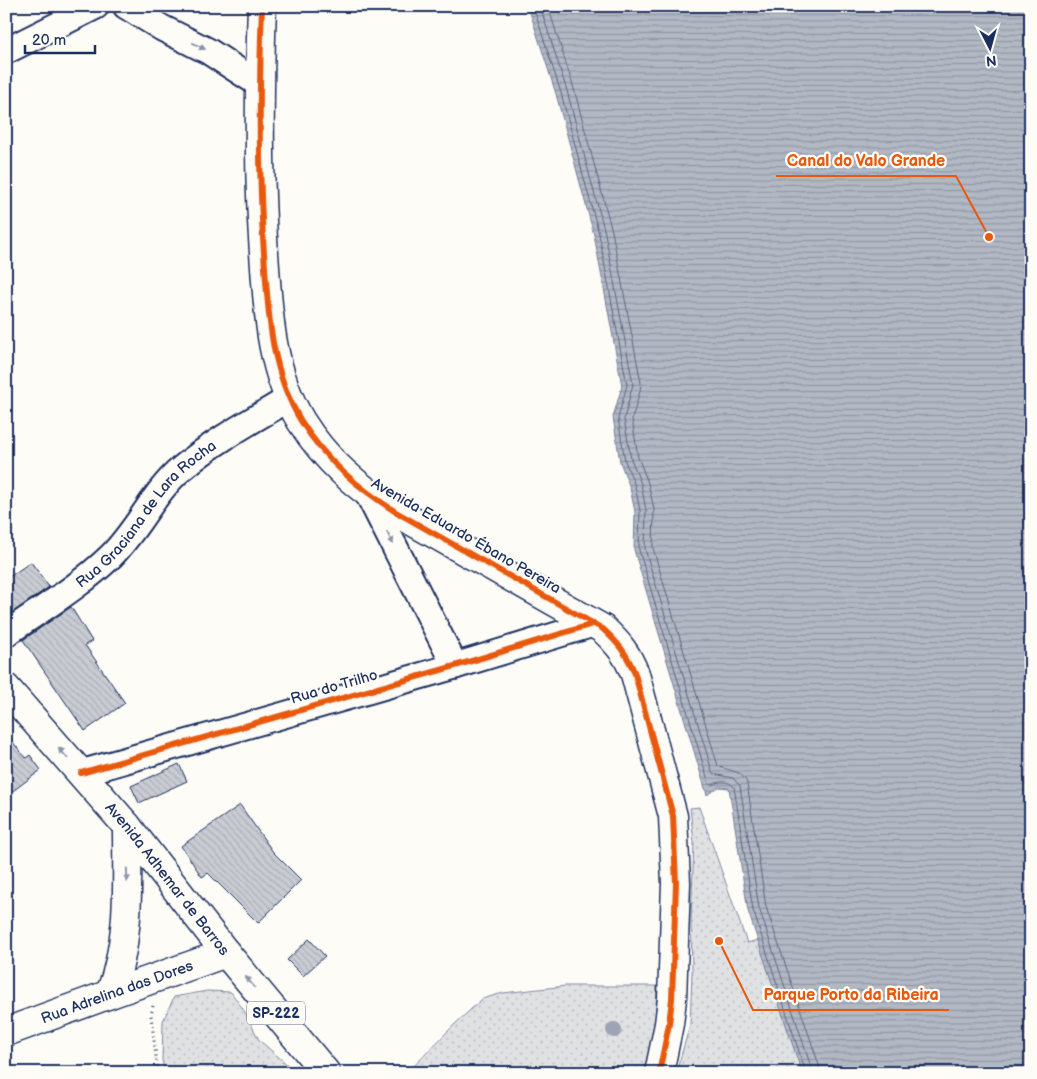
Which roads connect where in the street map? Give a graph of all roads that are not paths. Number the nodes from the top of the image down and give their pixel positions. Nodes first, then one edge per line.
1 (96, 6) edge
2 (126, 6) edge
3 (262, 6) edge
4 (6, 51) edge
5 (259, 84) junction
6 (290, 398) junction
7 (368, 494) junction
8 (593, 624) junction
9 (6, 634) edge
10 (455, 666) junction
11 (6, 688) edge
12 (81, 773) junction
13 (127, 826) junction
14 (226, 954) junction
15 (110, 994) junction
16 (6, 1032) edge
17 (326, 1073) edge
18 (659, 1073) edge

1 - 4 street
2 -> 5 street
3 - 5 main road, Avenida Eduardo Ébano Pereira
5 - 6 main road, Avenida Eduardo Ébano Pereira
6 - 7 main road, Avenida Eduardo Ébano Pereira
6 - 9 street, Rua Graciana de Lara Rocha
7 - 8 main road, Avenida Eduardo Ébano Pereira
7 -> 10 street
8 - 10 street, Rua do Trilho
8 - 18 main road, Avenida Eduardo Ébano Pereira
10 - 12 street, Rua do Trilho
12 -> 11 main road, Avenida Adhemar de Barros
12 - 13 main road, Avenida Adhemar de Barros
13 - 14 main road, Avenida Adhemar de Barros
13 -> 15 main road
14 - 15 main road, Rua Adrelina das Dores
17 -> 14 main road, Avenida Adhemar de Barros / SP-222
15 - 16 main road, Rua Adrelina das Dores

